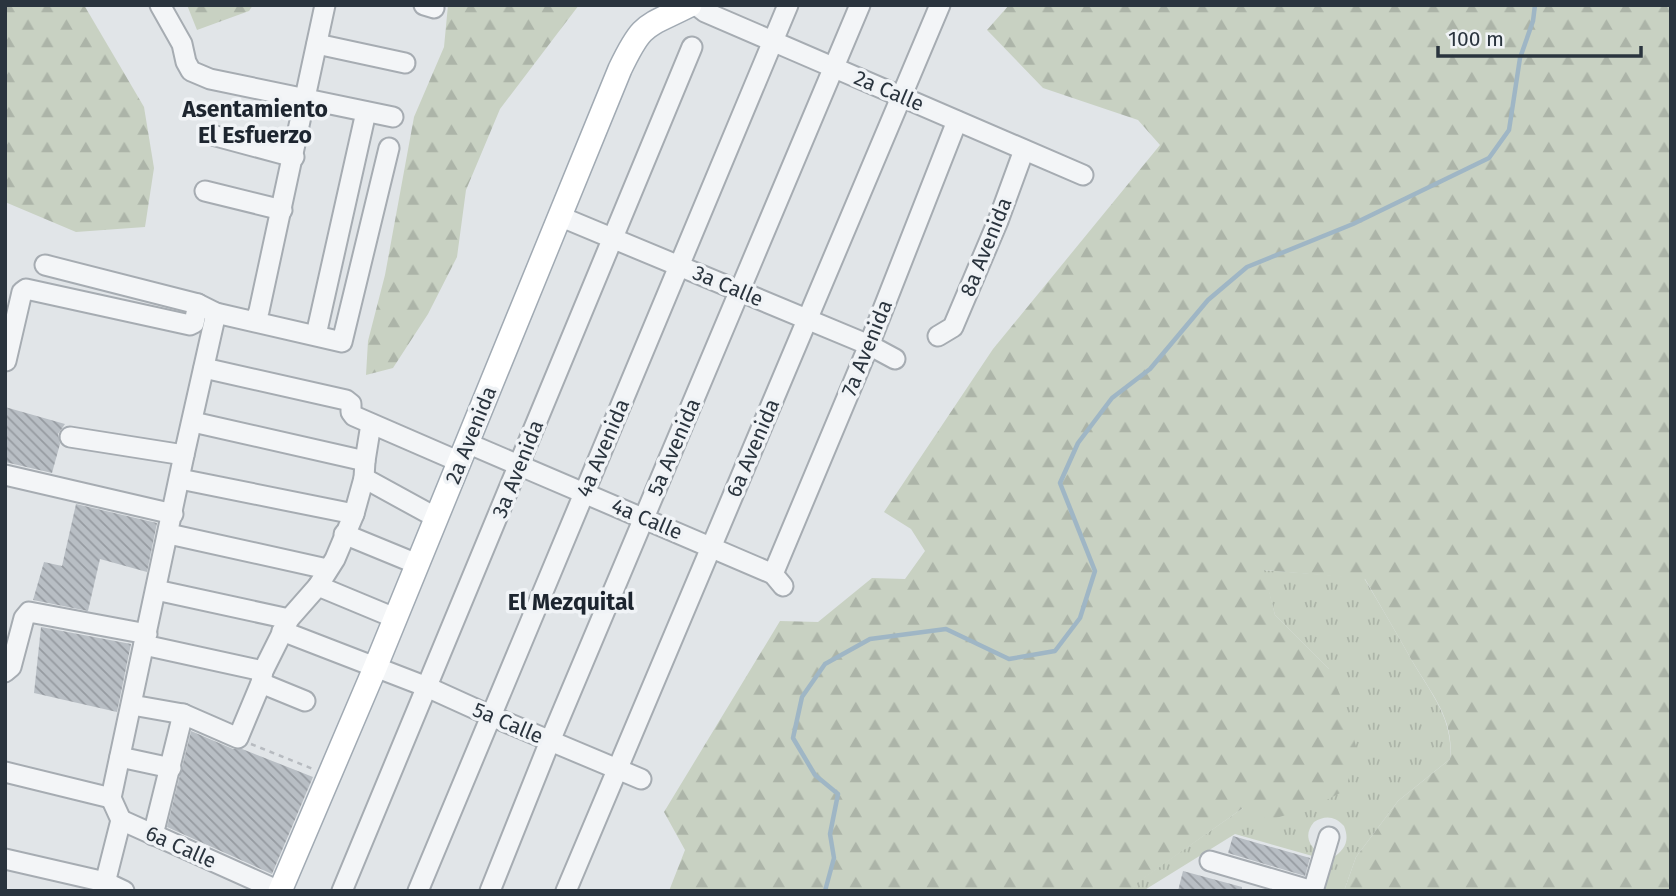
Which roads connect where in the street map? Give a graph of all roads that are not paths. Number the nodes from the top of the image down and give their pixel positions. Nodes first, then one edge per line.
1 (160, 5) edge
2 (325, 5) edge
3 (690, 5) edge
4 (696, 5) edge
5 (788, 5) edge
6 (860, 5) edge
7 (940, 5) edge
8 (773, 41) junction
9 (317, 44) junction
10 (692, 47) dead end
11 (405, 63) dead end
12 (834, 67) junction
13 (901, 97) junction
14 (304, 99) junction
15 (366, 112) junction
16 (393, 117) dead end
17 (957, 121) junction
18 (212, 135) dead end
19 (389, 148) dead end
20 (1024, 150) junction
21 (294, 157) junction
22 (1083, 175) dead end
23 (205, 191) dead end
24 (282, 210) junction
25 (559, 216) junction
26 (613, 239) junction
27 (45, 265) dead end
28 (679, 265) junction
29 (740, 291) junction
30 (198, 304) junction
31 (216, 313) junction
32 (807, 319) junction
33 (255, 321) junction
34 (316, 335) junction
35 (938, 337) dead end
36 (869, 345) junction
37 (895, 359) dead end
38 (6, 361) edge
39 (204, 368) junction
40 (192, 422) junction
41 (371, 424) junction
42 (70, 437) dead end
43 (464, 453) junction
44 (184, 455) junction
45 (520, 465) junction
46 (365, 470) junction
47 (5, 475) edge
48 (180, 479) junction
49 (584, 492) junction
50 (173, 514) junction
51 (354, 514) junction
52 (437, 517) junction
53 (644, 518) junction
54 (169, 534) junction
55 (344, 534) junction
56 (711, 547) junction
57 (417, 564) junction
58 (322, 577) junction
59 (778, 580) joint
60 (156, 590) junction
61 (395, 618) junction
62 (286, 625) junction
63 (146, 640) junction
64 (11, 642) edge
65 (375, 668) junction
66 (5, 672) edge
67 (262, 677) junction
68 (427, 687) junction
69 (305, 701) dead end
70 (132, 705) junction
71 (183, 714) junction
72 (491, 716) junction
73 (550, 741) junction
74 (120, 757) junction
75 (171, 768) junction
76 (617, 769) junction
77 (5, 772) edge
78 (641, 779) dead end
79 (111, 798) junction
80 (121, 820) junction
81 (153, 835) junction
82 (1329, 837) dead end
83 (5, 859) edge
84 (1210, 861) dead end
85 (104, 887) edge
86 (124, 891) edge
87 (279, 891) edge
88 (342, 891) edge
89 (418, 891) edge
90 (490, 891) edge
91 (566, 891) edge
92 (1313, 891) edge

1 - 14 street
2 - 9 street
3 - 25 main road, 2a Avenida
4 - 8 street, 2a Calle
5 - 8 street, 4a Avenida
6 - 12 street, 5a Avenida
7 - 13 street, 6a Avenida
8 - 12 street, 2a Calle
8 - 28 street, 4a Avenida
9 - 11 street
9 - 14 street
10 - 26 street, 3a Avenida
12 - 13 street, 2a Calle
12 - 29 street, 5a Avenida
13 - 17 street, 2a Calle
13 - 32 street, 6a Avenida
14 - 15 street
14 - 21 street
15 - 16 street
15 - 34 street
17 - 20 street, 2a Calle
17 - 36 street, 7a Avenida
18 - 21 street
19 - 34 street
20 - 22 street, 2a Calle
20 - 35 street, 8a Avenida
21 - 24 street
23 - 24 street
24 - 33 street
25 - 26 street, 3a Calle
25 - 43 main road, 2a Avenida
26 - 28 street, 3a Calle
26 - 45 street, 3a Avenida
27 - 30 street
28 - 29 street, 3a Calle
28 - 49 street, 4a Avenida
29 - 32 street, 3a Calle
29 - 53 street, 5a Avenida
30 - 31 street
30 - 38 street
31 - 33 street
31 - 39 street
32 - 36 street, 3a Calle
32 - 56 street, 6a Avenida
33 - 34 street
36 - 37 street, 3a Calle
36 - 59 street, 7a Avenida
39 - 40 street
39 - 41 street
40 - 44 street
40 - 46 street
41 - 43 street, 4a Calle
41 - 46 street
42 - 44 street
43 - 45 street, 4a Calle
43 - 52 main road, 2a Avenida
44 - 48 street
45 - 49 street, 4a Calle
45 - 68 street, 3a Avenida
46 - 51 street
46 - 52 street
47 - 50 street
48 - 50 street
48 - 51 street
49 - 53 street, 4a Calle
49 - 72 street, 4a Avenida
50 - 54 street
51 - 55 street
52 - 57 main road, 2a Avenida
53 - 56 street, 4a Calle
53 - 73 street, 5a Avenida
54 - 58 street
54 - 60 street
55 - 57 street
55 - 58 street
56 - 59 street, 4a Calle
56 - 76 street, 6a Avenida
57 - 61 main road, 2a Avenida
58 - 61 street
58 - 62 street
60 - 62 street, 5a Calle
60 - 63 street
61 - 65 main road, 2a Avenida
62 - 65 street, 5a Calle
62 - 67 street
63 - 64 street
63 - 67 street
63 - 70 street
64 - 66 street
65 - 68 street, 5a Calle
65 - 87 main road, 2a Avenida
67 - 69 street
67 - 71 street
68 - 72 street, 5a Calle
68 - 88 street, 3a Avenida
70 - 71 street
70 - 74 street
71 - 75 street
72 - 73 street, 5a Calle
72 - 89 street, 4a Avenida
73 - 76 street, 5a Calle
73 - 90 street, 5a Avenida
74 - 75 street
74 - 79 street
75 - 81 street
76 - 78 street, 5a Calle
76 - 91 street, 6a Avenida
77 - 79 street
79 - 80 street
80 - 81 street, 6a Calle
80 - 85 street
81 - 87 street, 6a Calle
82 - 92 street
83 - 85 street
84 - 92 street
85 - 86 street

